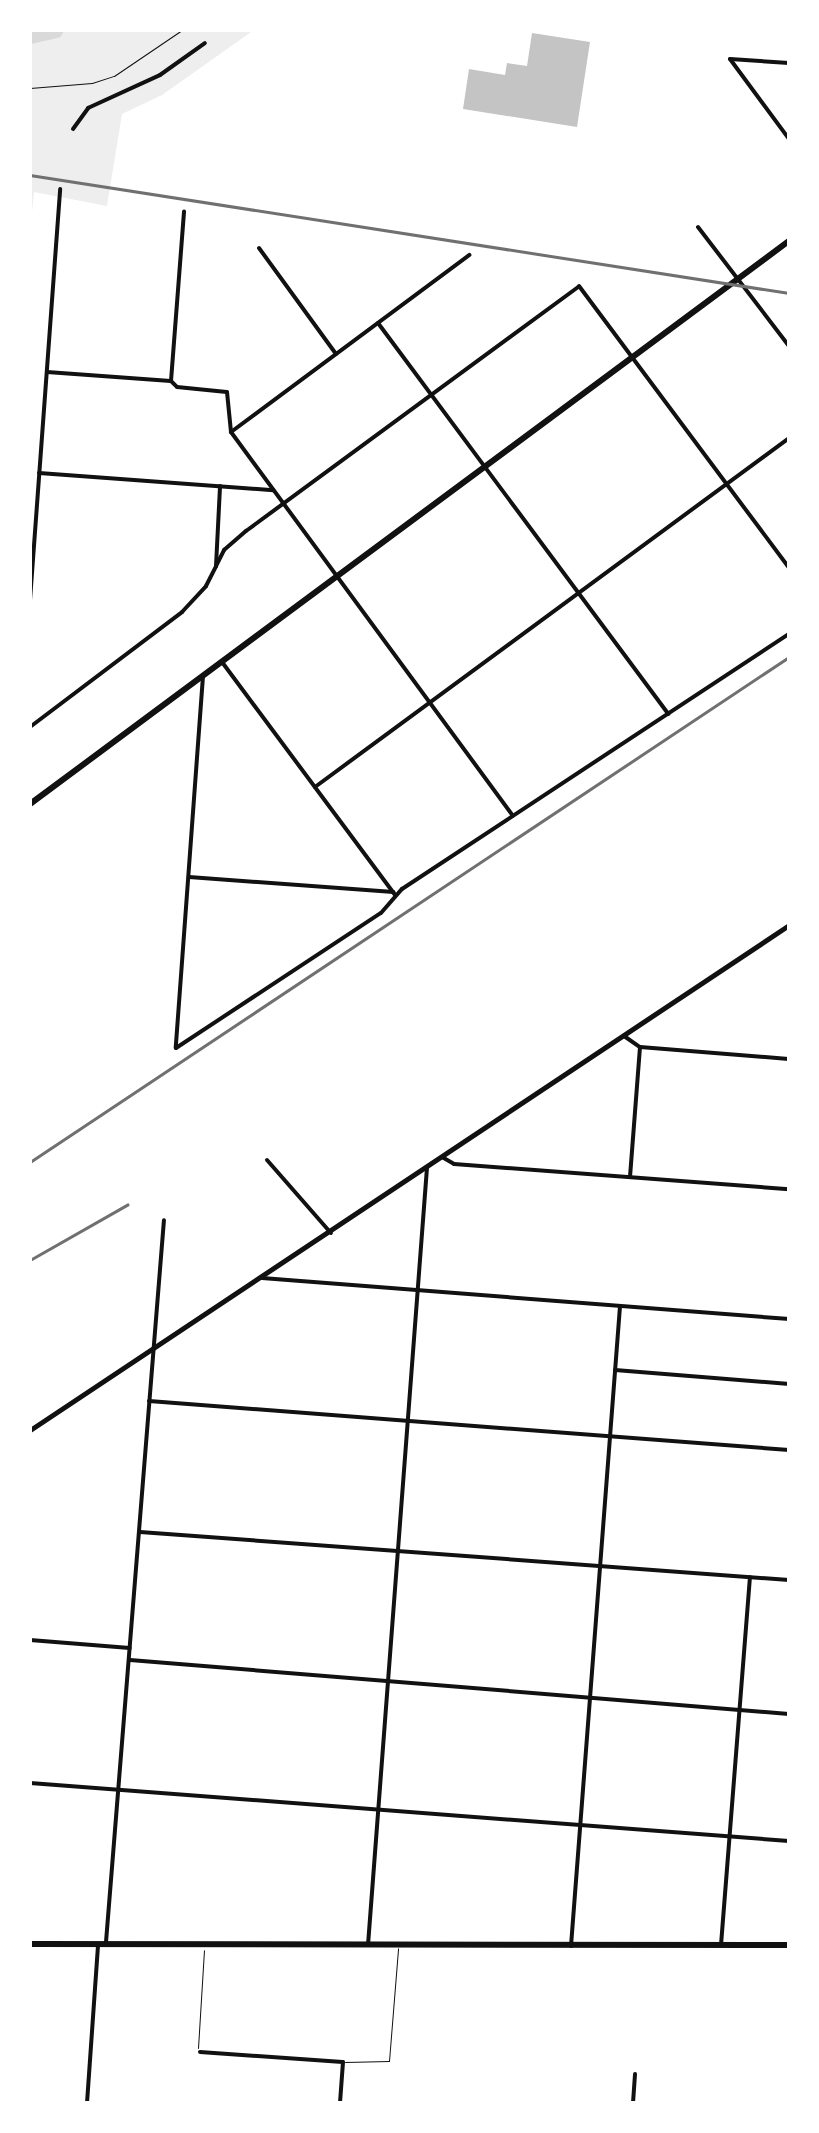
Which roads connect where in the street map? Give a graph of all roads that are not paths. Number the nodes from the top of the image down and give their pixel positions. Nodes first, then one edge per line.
1 (206, 43) dead end
2 (789, 63) edge
3 (73, 129) dead end
4 (789, 139) edge
5 (60, 189) dead end
6 (184, 211) dead end
7 (698, 226) dead end
8 (789, 241) edge
9 (259, 248) dead end
10 (470, 255) dead end
11 (738, 278) junction
12 (378, 323) junction
13 (789, 346) edge
14 (336, 354) junction
15 (633, 357) junction
16 (47, 372) junction
17 (171, 380) junction
18 (430, 394) junction
19 (231, 432) junction
20 (789, 438) edge
21 (484, 467) junction
22 (40, 473) junction
23 (727, 484) junction
24 (220, 486) junction
25 (274, 490) junction
26 (284, 504) junction
27 (216, 566) junction
28 (789, 568) edge
29 (336, 576) junction
30 (578, 593) junction
31 (30, 600) edge
32 (789, 634) edge
33 (222, 662) junction
34 (203, 676) junction
35 (430, 703) junction
36 (668, 714) junction
37 (30, 727) edge
38 (315, 787) junction
39 (30, 804) edge
40 (514, 816) junction
41 (189, 877) junction
42 (394, 893) junction
43 (789, 925) edge
44 (624, 1036) junction
45 (640, 1047) junction
46 (789, 1059) edge
47 (442, 1157) junction
48 (267, 1160) dead end
49 (427, 1167) junction
50 (630, 1176) junction
51 (789, 1189) edge
52 (164, 1220) dead end
53 (331, 1232) junction
54 (262, 1278) junction
55 (418, 1292) junction
56 (620, 1307) junction
57 (789, 1320) edge
58 (154, 1348) junction
59 (615, 1370) junction
60 (789, 1384) edge
61 (149, 1402) junction
62 (408, 1421) junction
63 (30, 1430) edge
64 (610, 1436) junction
65 (789, 1449) edge
66 (140, 1532) junction
67 (399, 1550) junction
68 (601, 1566) junction
69 (750, 1577) junction
70 (789, 1580) edge
71 (30, 1640) edge
72 (131, 1648) junction
73 (130, 1660) junction
74 (389, 1680) junction
75 (591, 1695) junction
76 (740, 1706) junction
77 (789, 1714) edge
78 (30, 1784) edge
79 (120, 1790) junction
80 (378, 1810) junction
81 (581, 1824) junction
82 (730, 1837) junction
83 (789, 1842) edge
84 (30, 1944) edge
85 (368, 1945) junction
86 (398, 1945) junction
87 (722, 1945) junction
88 (789, 1945) edge
89 (102, 1946) junction
90 (204, 1946) junction
91 (572, 1946) junction
92 (200, 2052) joint
93 (343, 2062) junction
94 (635, 2074) dead end
95 (87, 2103) edge
96 (340, 2103) edge
97 (632, 2103) edge

1 - 3 street
2 - 4 street
5 - 16 street
6 - 17 street
7 - 11 street
8 - 11 main road
9 - 14 street
10 - 12 street
11 - 13 street
11 - 15 main road
12 - 14 street
12 - 18 street
14 - 19 street
15 - 18 street
15 - 21 main road
15 - 23 street
16 - 17 street
16 - 22 street
17 - 19 street
18 - 21 street
18 - 26 street
19 - 25 street
20 - 23 street
21 - 29 main road
21 - 30 street
22 - 24 street
22 - 31 street
23 - 28 street
23 - 30 street
24 - 25 street
24 - 27 street
25 - 26 street
26 - 27 street
26 - 29 street
27 - 37 street
29 - 33 main road
29 - 35 street
30 - 35 street
30 - 36 street
32 - 36 street
33 - 34 main road
33 - 38 street
34 - 39 main road
34 - 41 street
35 - 38 street
35 - 40 street
36 - 40 street
38 - 42 street
40 - 42 street
41 - 42 street
41 - 42 street
43 - 44 street
44 - 45 street
44 - 47 street
45 - 46 street
45 - 50 street
47 - 49 street
47 - 50 street
48 - 53 street
49 - 53 street
49 - 55 street
50 - 51 street
52 - 58 street
53 - 54 street
54 - 55 street
54 - 58 street
55 - 56 street
55 - 62 street
56 - 57 street
56 - 59 street
58 - 61 street
58 - 63 street
59 - 60 street
59 - 64 street
61 - 62 street
61 - 66 street
62 - 64 street
62 - 67 street
64 - 65 street
64 - 68 street
66 - 67 street
66 - 72 street
67 - 68 street
67 - 74 street
68 - 69 street
68 - 75 street
69 - 70 street
69 - 76 street
71 - 72 street
72 - 73 street
73 - 74 street
73 - 79 street
74 - 75 street
74 - 80 street
75 - 76 street
75 - 81 street
76 - 77 street
76 - 82 street
78 - 79 street
79 - 80 street
79 - 89 street
80 - 81 street
80 - 85 street
81 - 82 street
81 - 91 street
82 - 83 street
82 - 87 street
84 - 89 main road
85 - 86 main road
85 - 90 main road
86 - 91 main road
86 - 93 lane
87 - 88 main road
87 - 91 main road
89 - 90 main road
89 - 95 street
90 - 92 lane
92 - 93 street
93 - 96 street
94 - 97 street

